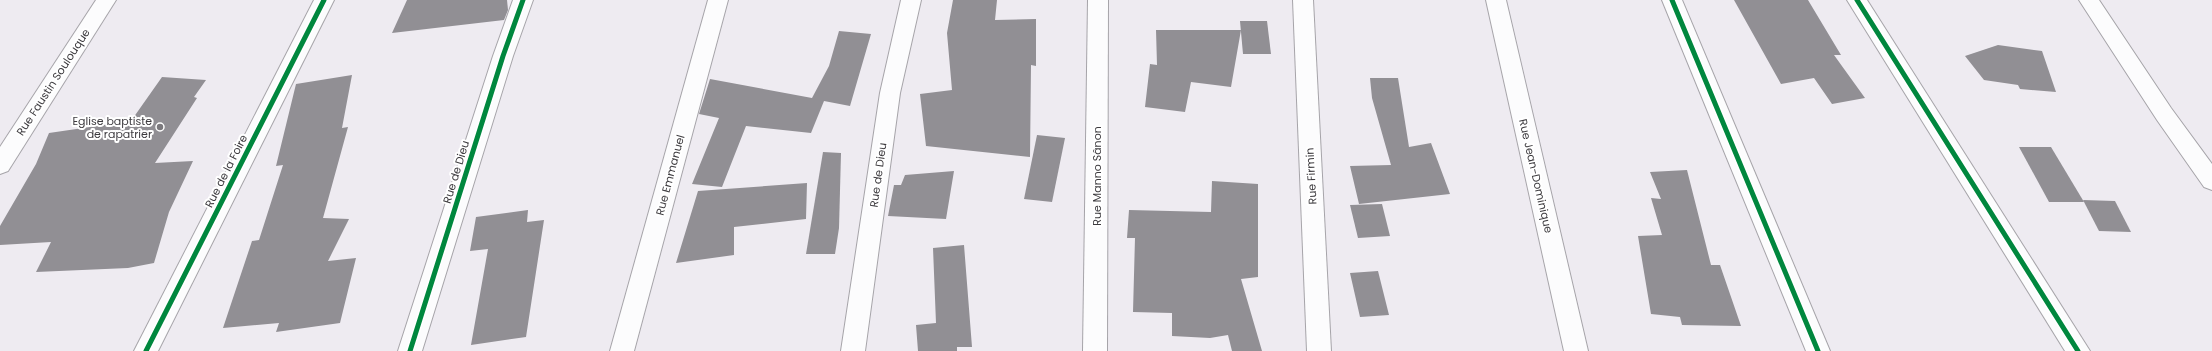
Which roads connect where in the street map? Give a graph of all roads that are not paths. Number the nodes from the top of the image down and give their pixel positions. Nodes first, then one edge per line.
1 (106, 0) edge
2 (324, 0) edge
3 (523, 0) edge
4 (718, 0) edge
5 (911, 0) edge
6 (1098, 0) edge
7 (1302, 0) edge
8 (1496, 0) edge
9 (1672, 0) edge
10 (1857, 0) edge
11 (2089, 0) edge
12 (0, 164) edge
13 (2212, 181) edge
14 (146, 351) edge
15 (410, 351) edge
16 (622, 351) edge
17 (853, 351) edge
18 (1096, 351) edge
19 (1319, 351) edge
20 (1576, 351) edge
21 (1818, 351) edge
22 (2078, 351) edge

1 - 12 street, Rue Faustin Soulouque
2 - 14 street, Rue de la Foire
3 - 15 street, Rue de Dieu
4 - 16 street, Rue Emmanuel
5 - 17 street, Rue de Dieu
6 - 18 street, Rue Manno Sânon
7 - 19 street, Rue Firmin
8 - 20 street, Rue Jean-Dominique
9 - 21 street
10 - 22 street
11 - 13 street

